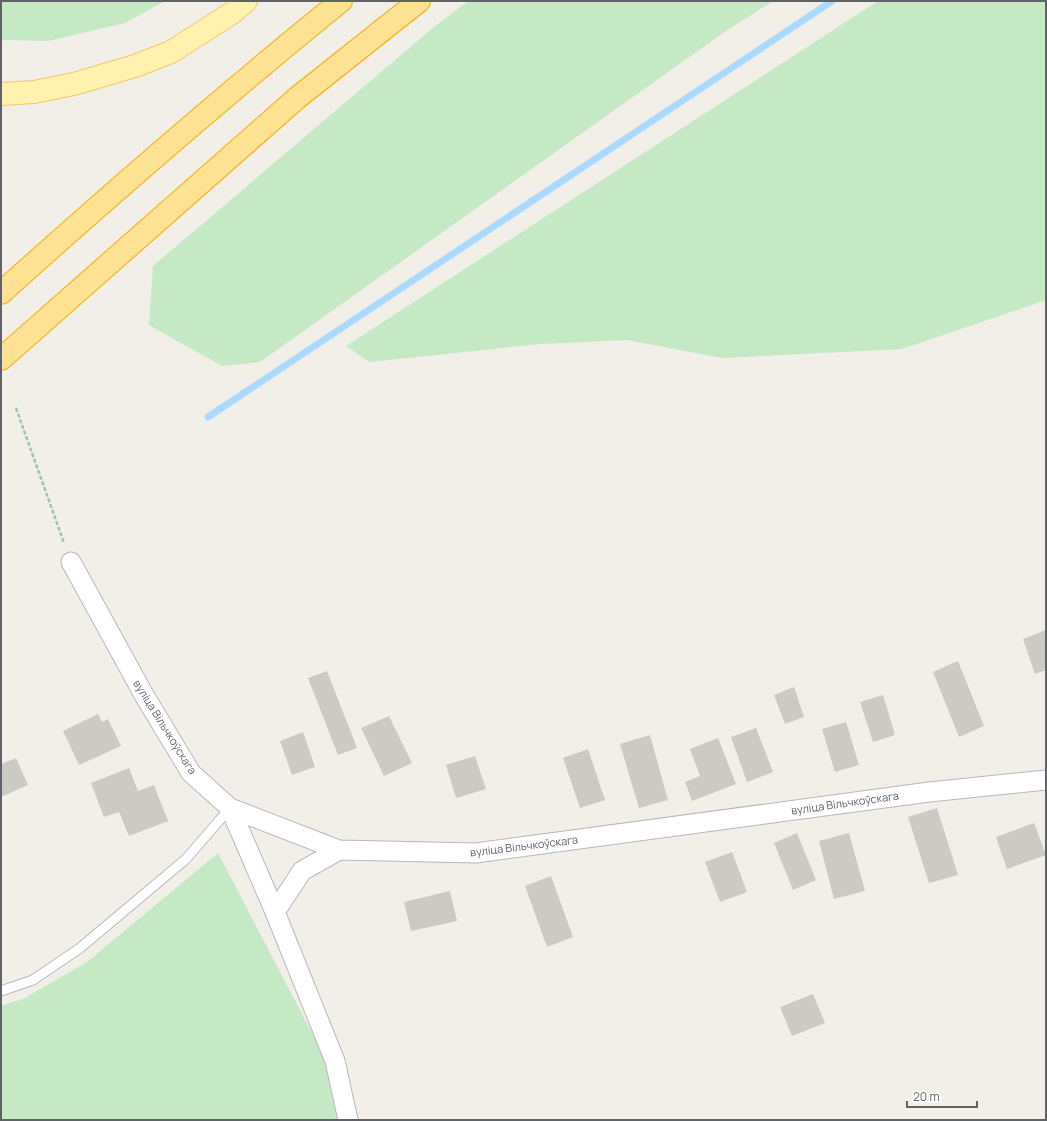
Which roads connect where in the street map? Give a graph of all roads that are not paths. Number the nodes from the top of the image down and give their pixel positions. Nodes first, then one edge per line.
1 (246, 1) edge
2 (341, 1) edge
3 (419, 1) edge
4 (1, 94) edge
5 (1, 292) edge
6 (1, 359) edge
7 (71, 562) road end
8 (1046, 780) edge
9 (230, 808) junction
10 (339, 850) junction
11 (275, 912) junction
12 (1, 991) edge
13 (348, 1120) edge

1 - 4 main road
2 - 5 highway
3 - 6 highway
7 - 9 street, вуліца Вільчкоўскага
8 - 10 street, вуліца Вільчкоўскага
9 - 10 street, вуліца Вільчкоўскага
9 - 11 street
9 - 12 lane
10 - 11 street
11 - 13 street

